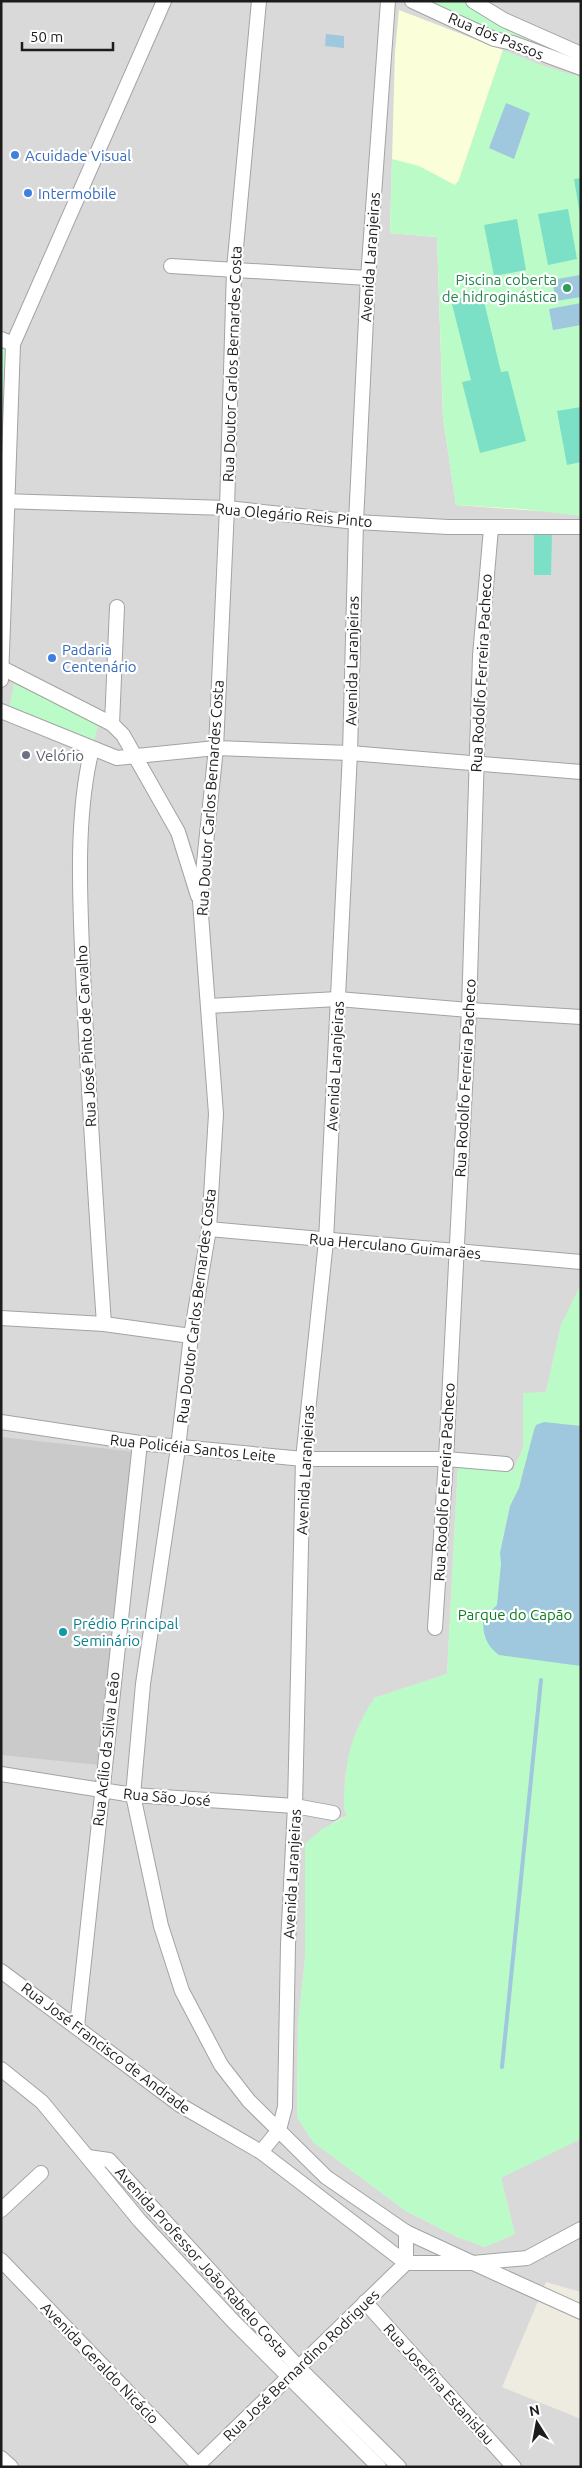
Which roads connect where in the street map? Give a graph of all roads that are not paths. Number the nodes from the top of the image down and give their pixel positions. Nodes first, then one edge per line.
1 (164, 1) edge
2 (259, 1) edge
3 (388, 1) edge
4 (412, 1) edge
5 (473, 1) edge
6 (581, 54) edge
7 (581, 68) edge
8 (171, 266) dead end
9 (234, 269) junction
10 (368, 278) junction
11 (7, 342) edge
12 (4, 501) edge
13 (228, 508) junction
14 (356, 522) junction
15 (581, 527) edge
16 (491, 528) junction
17 (117, 607) dead end
18 (2, 674) edge
19 (1, 711) edge
20 (112, 724) junction
21 (216, 748) junction
22 (92, 749) junction
23 (350, 753) junction
24 (135, 755) junction
25 (475, 765) junction
26 (581, 772) edge
27 (200, 901) junction
28 (338, 999) junction
29 (208, 1006) junction
30 (469, 1010) junction
31 (581, 1017) edge
32 (209, 1229) junction
33 (326, 1241) junction
34 (456, 1250) junction
35 (581, 1262) edge
36 (1, 1318) edge
37 (104, 1324) junction
38 (191, 1336) junction
39 (1, 1422) edge
40 (140, 1443) junction
41 (178, 1448) junction
42 (302, 1459) junction
43 (446, 1459) junction
44 (506, 1464) dead end
45 (435, 1628) dead end
46 (1, 1774) edge
47 (101, 1790) junction
48 (133, 1795) junction
49 (295, 1806) junction
50 (334, 1813) dead end
51 (1, 1971) edge
52 (77, 2026) junction
53 (1, 2069) edge
54 (279, 2130) junction
55 (261, 2152) junction
56 (88, 2157) junction
57 (41, 2173) dead end
58 (1, 2210) edge
59 (153, 2210) junction
60 (140, 2222) junction
61 (581, 2229) edge
62 (406, 2232) junction
63 (1, 2260) edge
64 (406, 2262) junction
65 (473, 2263) junction
66 (365, 2302) junction
67 (245, 2310) junction
68 (581, 2312) edge
69 (233, 2322) junction
70 (299, 2368) junction
71 (288, 2377) junction
72 (1, 2458) edge
73 (198, 2466) edge
74 (11, 2467) edge
75 (379, 2467) edge
76 (398, 2467) edge
77 (514, 2467) edge

1 - 11 street
2 - 9 street, Rua Doutor Carlos Bernardes Costa
3 - 10 street, Avenida Laranjeiras
4 - 7 street, Rua dos Passos
5 - 6 street, Rua dos Passos
8 - 9 street
9 - 10 street
9 - 13 street, Rua Doutor Carlos Bernardes Costa
10 - 14 street, Avenida Laranjeiras
11 - 12 street
12 - 13 street, Rua Olegário Reis Pinto
12 - 18 street
13 - 14 street, Rua Olegário Reis Pinto
13 - 21 street, Rua Doutor Carlos Bernardes Costa
14 - 16 street, Rua Olegário Reis Pinto
14 - 23 street, Avenida Laranjeiras
15 - 16 street, Rua Olegário Reis Pinto
16 - 25 street, Rua Rodolfo Ferreira Pacheco
17 - 20 street
18 - 20 street
19 - 22 street
20 - 24 street
21 - 23 street
21 - 24 street
21 - 27 street, Rua Doutor Carlos Bernardes Costa
22 - 24 street
22 - 37 street, Rua José Pinto de Carvalho
23 - 25 street
23 - 28 street, Avenida Laranjeiras
24 - 27 street
25 - 26 street
25 - 30 street, Rua Rodolfo Ferreira Pacheco
27 - 29 street, Rua Doutor Carlos Bernardes Costa
28 - 29 street
28 - 30 street
28 - 33 street, Avenida Laranjeiras
29 - 32 street, Rua Doutor Carlos Bernardes Costa
30 - 31 street
30 - 34 street, Rua Rodolfo Ferreira Pacheco
32 - 33 street, Rua Herculano Guimarães
32 - 38 street, Rua Doutor Carlos Bernardes Costa
33 - 34 street, Rua Herculano Guimarães
33 - 42 street, Avenida Laranjeiras
34 - 35 street, Rua Herculano Guimarães
34 - 43 street, Rua Rodolfo Ferreira Pacheco
36 - 37 street
37 - 38 street
38 - 41 street, Rua Doutor Carlos Bernardes Costa
39 - 40 street, Rua Policéia Santos Leite
40 - 41 street, Rua Policéia Santos Leite
40 - 47 street, Rua Acílio da Silva Leão
41 - 42 street, Rua Policéia Santos Leite
41 - 48 street, Rua Doutor Carlos Bernardes Costa
42 - 43 street, Rua Policéia Santos Leite
42 - 49 street, Avenida Laranjeiras
43 - 44 street, Rua Policéia Santos Leite
43 - 45 street, Rua Rodolfo Ferreira Pacheco
46 - 47 street, Rua São José
47 - 48 street, Rua São José
47 - 52 street, Rua Acílio da Silva Leão
48 - 49 street, Rua São José
48 - 54 street, Rua Doutor Carlos Bernardes Costa
49 - 50 street, Rua São José
49 - 54 street, Avenida Laranjeiras
51 - 52 street, Rua José Francisco de Andrade
52 - 55 street, Rua José Francisco de Andrade
53 - 56 street
54 - 55 street
54 - 62 street, Rua Doutor Carlos Bernardes Costa
55 - 64 street, Rua José Francisco de Andrade
56 - 59 street, Avenida Professor João Rabelo Costa
56 - 60 street
57 - 58 street
59 - 60 street
59 - 67 street, Avenida Professor João Rabelo Costa
60 - 69 street
61 - 65 street
62 - 64 street
62 - 65 street, Rua Doutor Carlos Bernardes Costa
63 - 73 street, Avenida Geraldo Nicácio
64 - 65 street
64 - 66 street, Rua José Bernardino Rodrigues
65 - 68 street, Rua Doutor Carlos Bernardes Costa
66 - 70 street, Rua José Bernardino Rodrigues
66 - 77 street, Rua Josefina Estanislau
67 - 69 street
67 - 70 street, Avenida Professor João Rabelo Costa
69 - 71 street
70 - 71 street, Rua José Bernardino Rodrigues
70 - 76 street, Avenida Professor João Rabelo Costa
71 - 73 street, Rua José Bernardino Rodrigues
71 - 75 street
72 - 74 street

